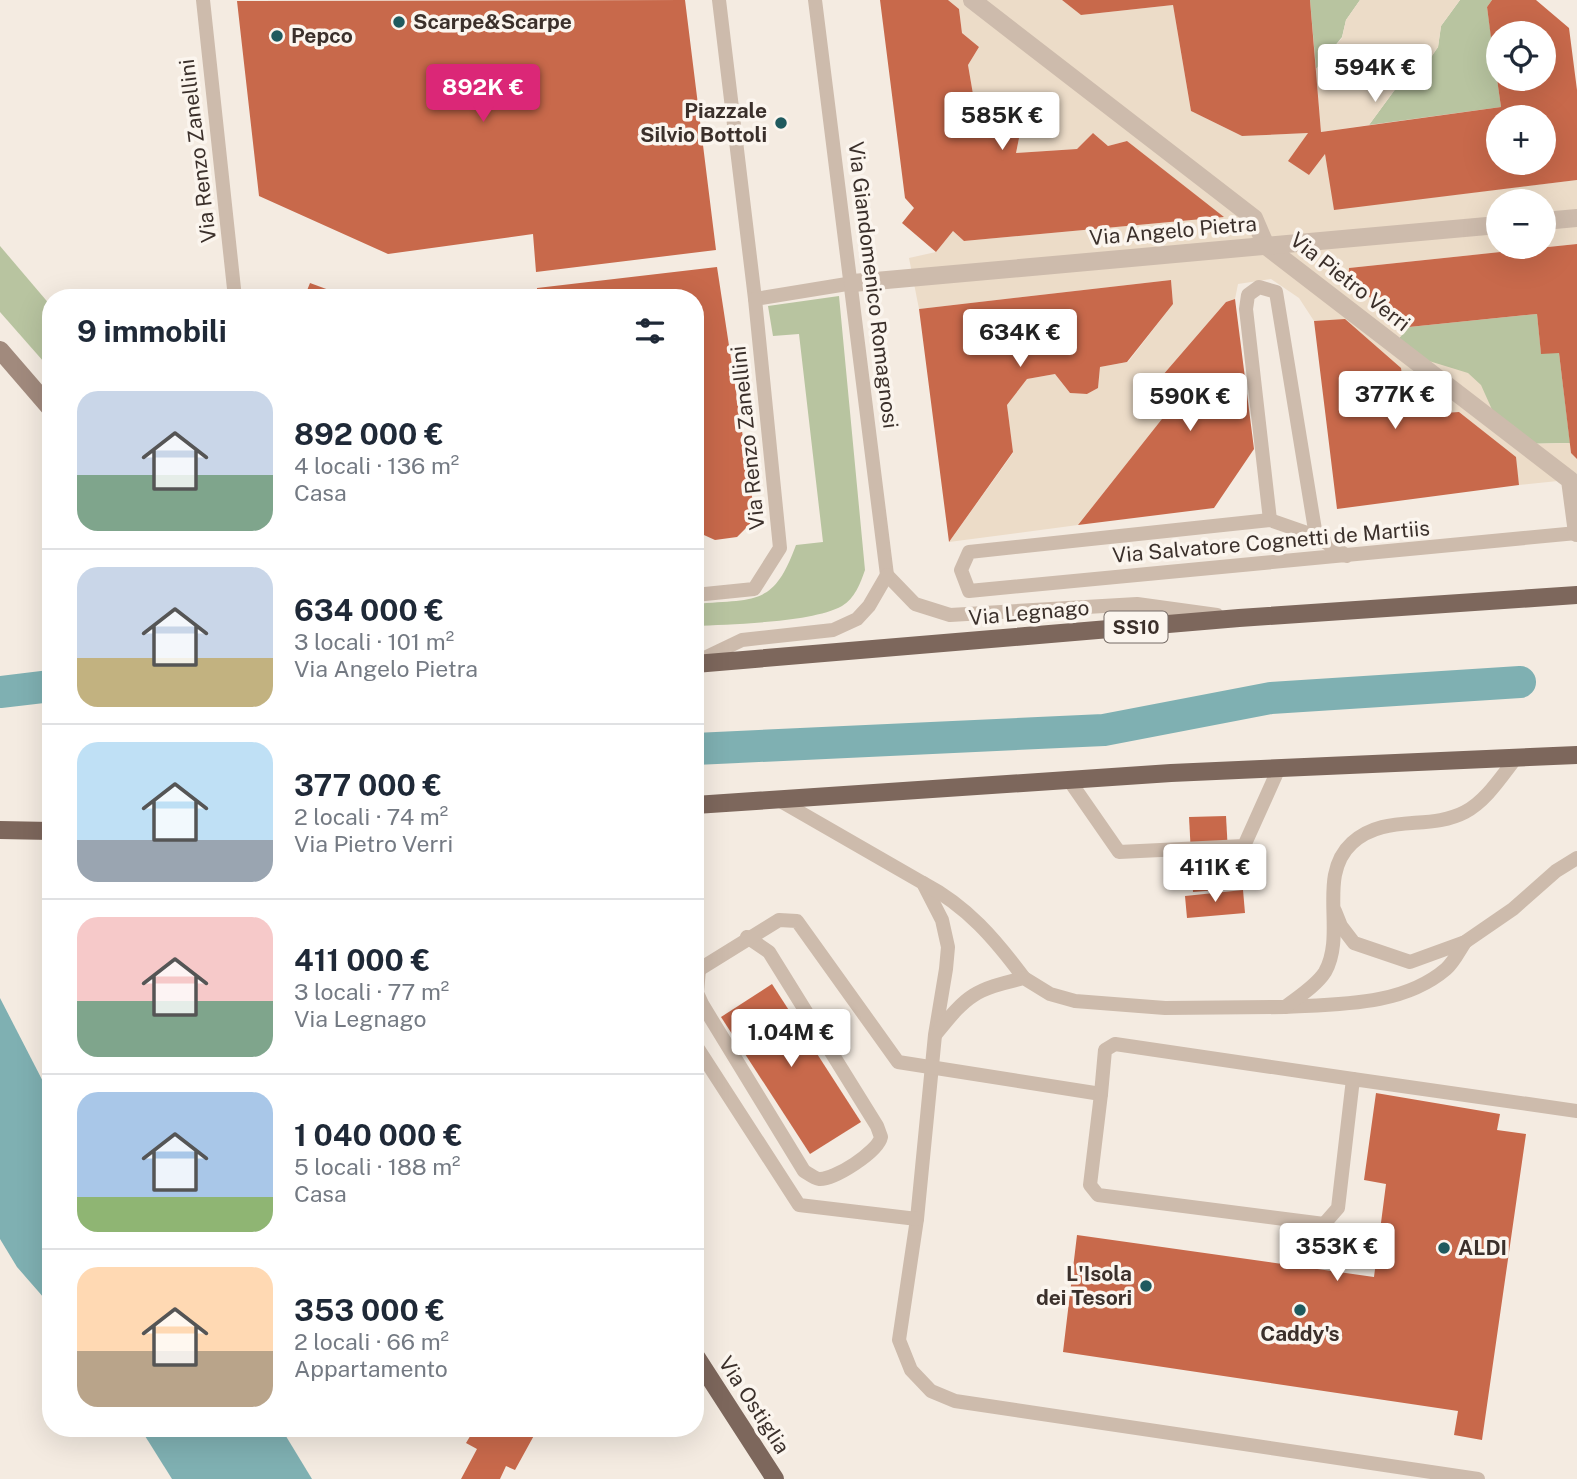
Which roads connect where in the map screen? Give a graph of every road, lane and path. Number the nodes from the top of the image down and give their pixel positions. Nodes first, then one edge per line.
1 (203, 0) edge
2 (719, 0) edge
3 (815, 0) edge
4 (972, 0) edge
5 (1577, 218) edge
6 (1556, 220) edge
7 (1486, 226) edge
8 (1266, 246) junction
9 (853, 283) junction
10 (234, 289) edge
11 (754, 299) junction
12 (0, 350) edge
13 (42, 399) edge
14 (1270, 520) junction
15 (1577, 533) edge
16 (1316, 536) junction
17 (1347, 556) junction
18 (887, 575) junction
19 (704, 594) edge
20 (1577, 594) edge
21 (1239, 618) junction
22 (704, 659) edge
23 (704, 663) edge
24 (1577, 755) edge
25 (1516, 758) junction
26 (1279, 768) junction
27 (1069, 780) junction
28 (777, 799) junction
29 (704, 803) edge
30 (0, 830) edge
31 (42, 831) edge
32 (1577, 858) edge
33 (923, 883) junction
34 (1334, 905) junction
35 (747, 937) junction
36 (1465, 942) junction
37 (704, 966) edge
38 (1024, 978) junction
39 (704, 1007) edge
40 (1284, 1007) junction
41 (935, 1035) junction
42 (704, 1058) edge
43 (932, 1070) junction
44 (1353, 1079) junction
45 (1101, 1094) junction
46 (1577, 1111) edge
47 (917, 1219) junction
48 (704, 1369) edge
49 (775, 1479) edge
50 (1478, 1479) edge

1 - 10 lane, Via Renzo Zanellini
2 - 11 lane, Via Renzo Zanellini
3 - 9 lane, Via Giandomenico Romagnosi
4 - 8 street, Via Pietro Verri
5 - 6 street
7 - 8 street, Via Angelo Pietra
8 - 9 street, Via Angelo Pietra
8 - 15 street, Via Pietro Verri
9 - 11 lane
9 - 18 lane, Via Giandomenico Romagnosi
11 - 19 lane, Via Renzo Zanellini
12 - 13 main road
14 - 16 lane
14 - 16 lane
14 - 17 lane, Via Salvatore Cognetti de Martiis
15 - 17 lane, Via Salvatore Cognetti de Martiis
16 - 17 lane
18 - 21 lane
18 - 22 lane
20 - 21 main road, Via Legnago / SS10
21 - 23 main road, Via Legnago / SS10
24 - 25 main road
25 - 26 main road
25 - 34 lane
26 - 27 main road
26 - 27 lane
27 - 28 main road
28 - 29 main road
28 - 33 lane
30 - 31 main road
32 - 36 lane
33 - 38 lane
33 - 41 lane
34 - 36 lane
34 - 40 lane
35 - 37 lane
35 - 39 lane
35 - 43 lane
36 - 40 lane
38 - 40 lane
38 - 41 lane
41 - 43 lane
42 - 47 lane
43 - 45 lane
43 - 47 lane
44 - 45 lane
44 - 45 lane
44 - 46 lane
47 - 50 lane
48 - 49 main road, Via Ostiglia

